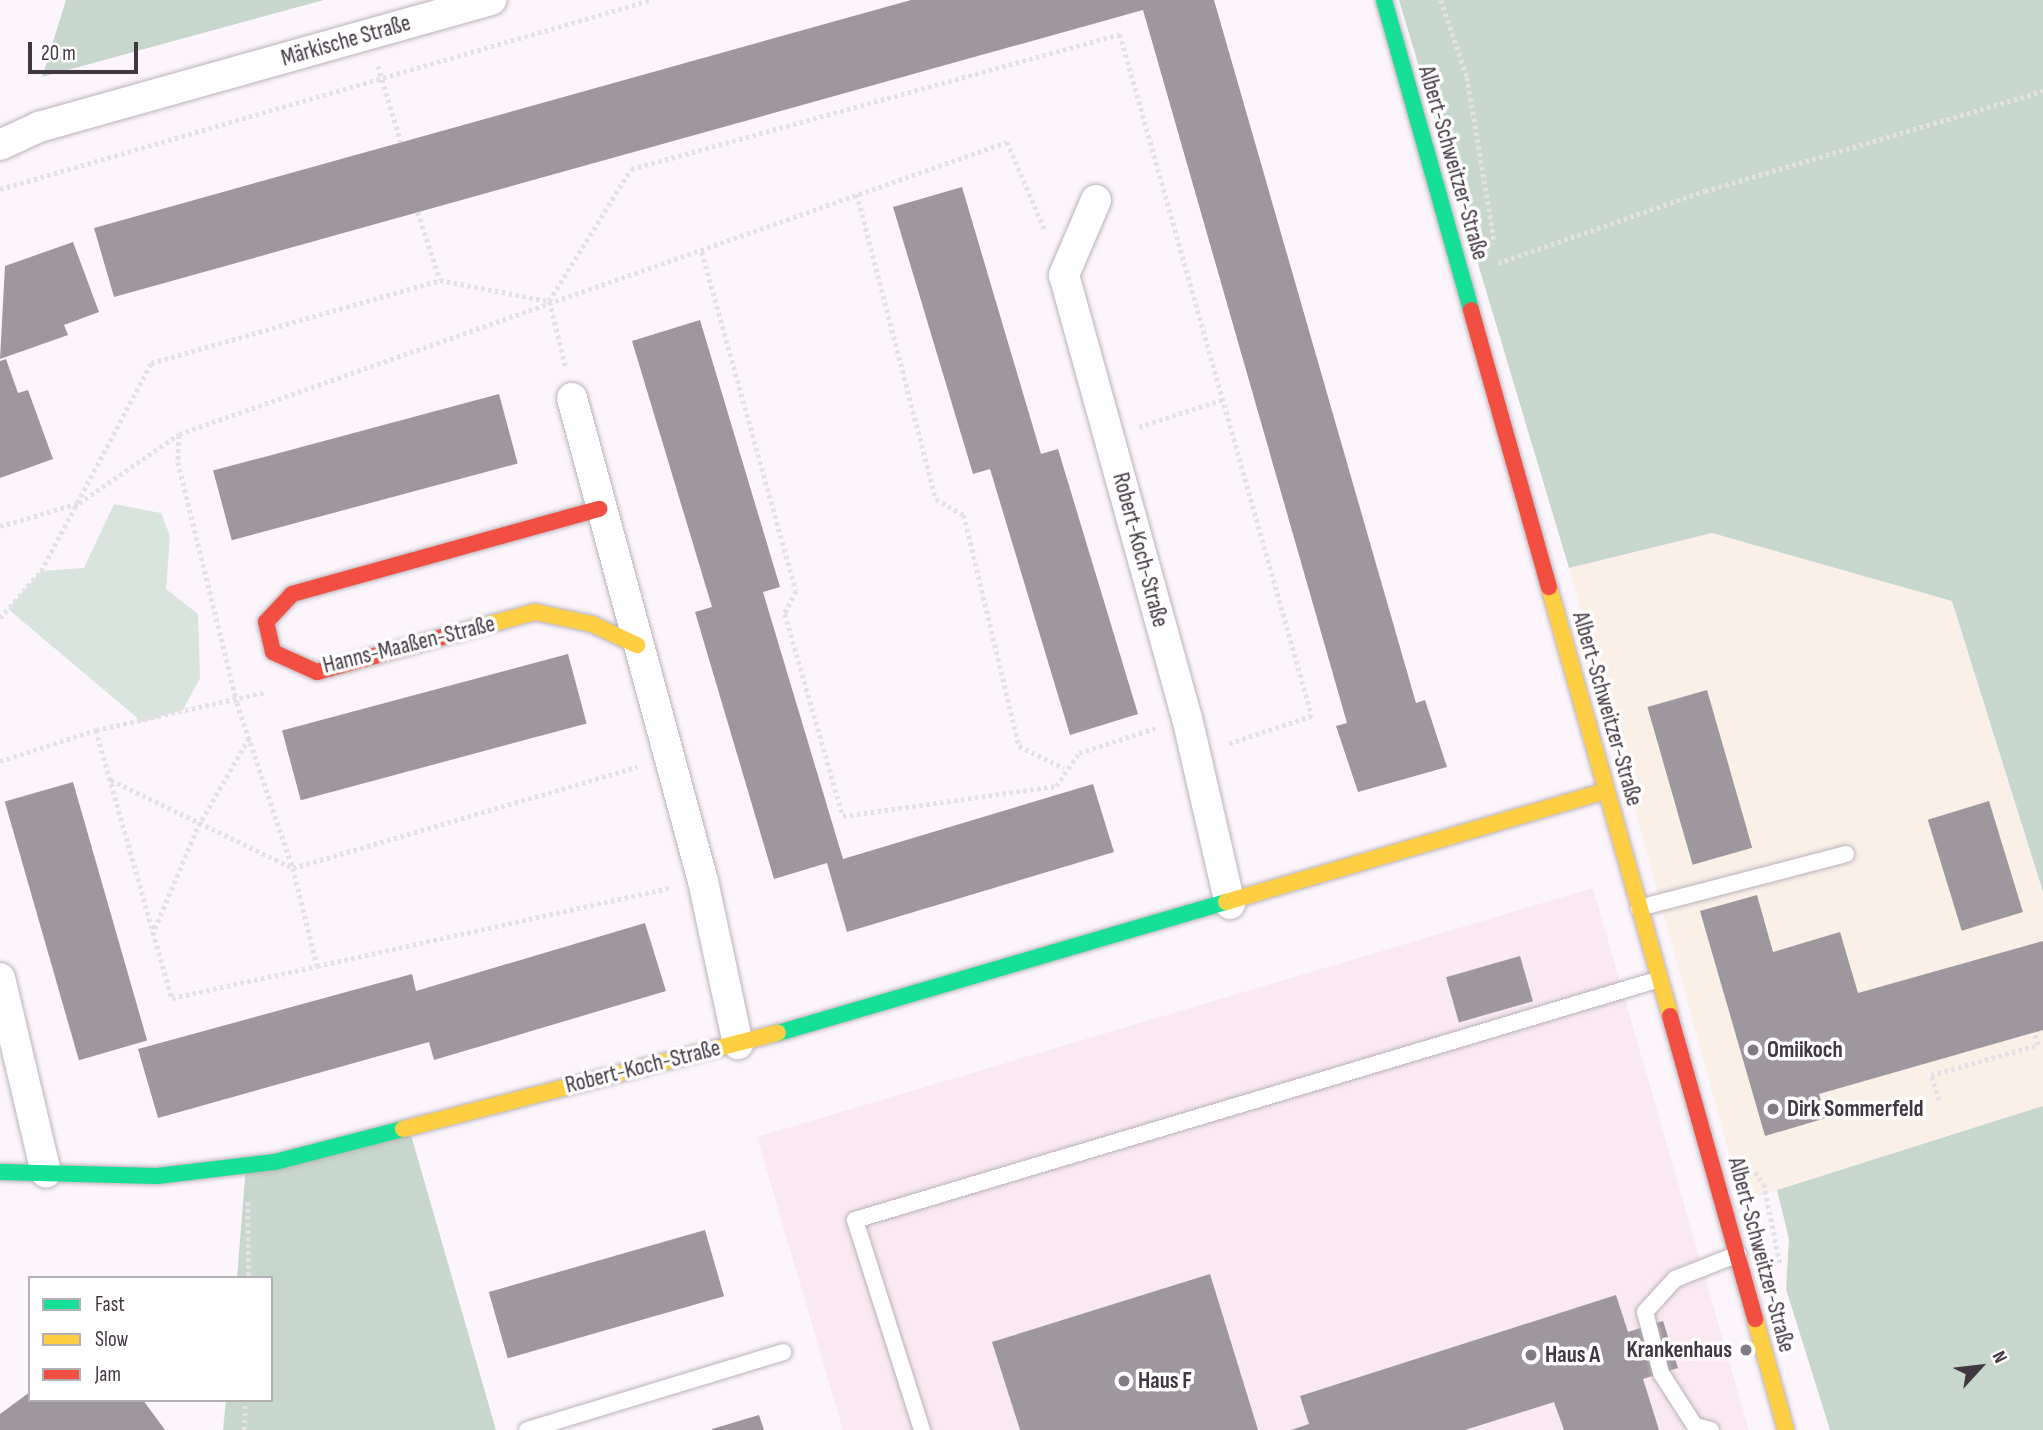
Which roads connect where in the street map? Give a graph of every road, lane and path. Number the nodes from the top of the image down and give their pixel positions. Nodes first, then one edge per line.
1 (492, 0) edge
2 (651, 0) edge
3 (1384, 0) edge
4 (370, 34) junction
5 (381, 76) junction
6 (2043, 91) edge
7 (401, 142) dead end
8 (0, 145) edge
9 (0, 189) edge
10 (857, 194) junction
11 (1096, 200) dead end
12 (418, 212) dead end
13 (702, 251) junction
14 (1498, 263) dead end
15 (1064, 275) junction
16 (440, 280) junction
17 (549, 301) junction
18 (572, 398) joint
19 (1221, 400) dead end
20 (179, 435) junction
21 (1109, 436) junction
22 (79, 503) junction
23 (599, 509) junction
24 (0, 526) edge
25 (0, 618) edge
26 (637, 645) junction
27 (317, 671) junction
28 (237, 704) junction
29 (1186, 718) junction
30 (96, 730) junction
31 (250, 736) junction
32 (668, 758) junction
33 (0, 761) edge
34 (1064, 768) junction
35 (111, 780) junction
36 (1606, 791) junction
37 (198, 826) junction
38 (1846, 854) dead end
39 (293, 868) junction
40 (704, 881) junction
41 (1230, 904) junction
42 (1639, 908) junction
43 (151, 938) junction
44 (317, 966) junction
45 (0, 978) edge
46 (1660, 979) junction
47 (2034, 1032) dead end
48 (738, 1044) junction
49 (1939, 1100) dead end
50 (246, 1166) junction
51 (0, 1172) edge
52 (46, 1173) junction
53 (1738, 1254) junction
54 (249, 1276) edge
55 (783, 1352) dead end
56 (245, 1402) edge
57 (244, 1430) edge
58 (527, 1430) edge
59 (922, 1430) edge
60 (1711, 1430) edge
61 (1786, 1430) edge

1 - 4 street, Märkische Straße
2 - 5 path
3 - 36 street, Albert-Schweitzer-Straße
4 - 5 path
4 - 8 street, Märkische Straße
5 - 7 path
5 - 9 path
6 - 14 path
10 - 13 path
10 - 15 path
10 - 34 path
11 - 15 street
12 - 16 path
13 - 17 path
13 - 34 path
15 - 21 street, Robert-Koch-Straße
16 - 17 path
16 - 22 path
17 - 18 path
17 - 20 path
18 - 23 street
19 - 21 path
20 - 22 path
20 - 28 path
21 - 29 street, Robert-Koch-Straße
22 - 24 path
22 - 25 path
23 - 26 street
23 - 27 street, Hanns-Maaßen-Straße
26 - 27 street, Hanns-Maaßen-Straße
26 - 32 street
27 - 28 path
28 - 30 path
28 - 31 path
29 - 34 path
29 - 41 street, Robert-Koch-Straße
30 - 33 path
30 - 35 path
31 - 37 path
31 - 39 path
32 - 39 path
32 - 40 street
35 - 37 path
35 - 43 path
36 - 41 street, Robert-Koch-Straße
36 - 42 street, Albert-Schweitzer-Straße
37 - 39 path
37 - 43 path
38 - 42 lane
39 - 44 path
40 - 44 path
40 - 48 street
41 - 48 street, Robert-Koch-Straße
42 - 46 street, Albert-Schweitzer-Straße
43 - 44 path
45 - 52 street
46 - 53 street, Albert-Schweitzer-Straße
46 - 59 lane
47 - 49 path
48 - 50 street, Robert-Koch-Straße
50 - 52 street, Robert-Koch-Straße
50 - 54 path
51 - 52 street, Robert-Koch-Straße
53 - 60 lane
53 - 61 street, Albert-Schweitzer-Straße
55 - 58 lane
56 - 57 path

